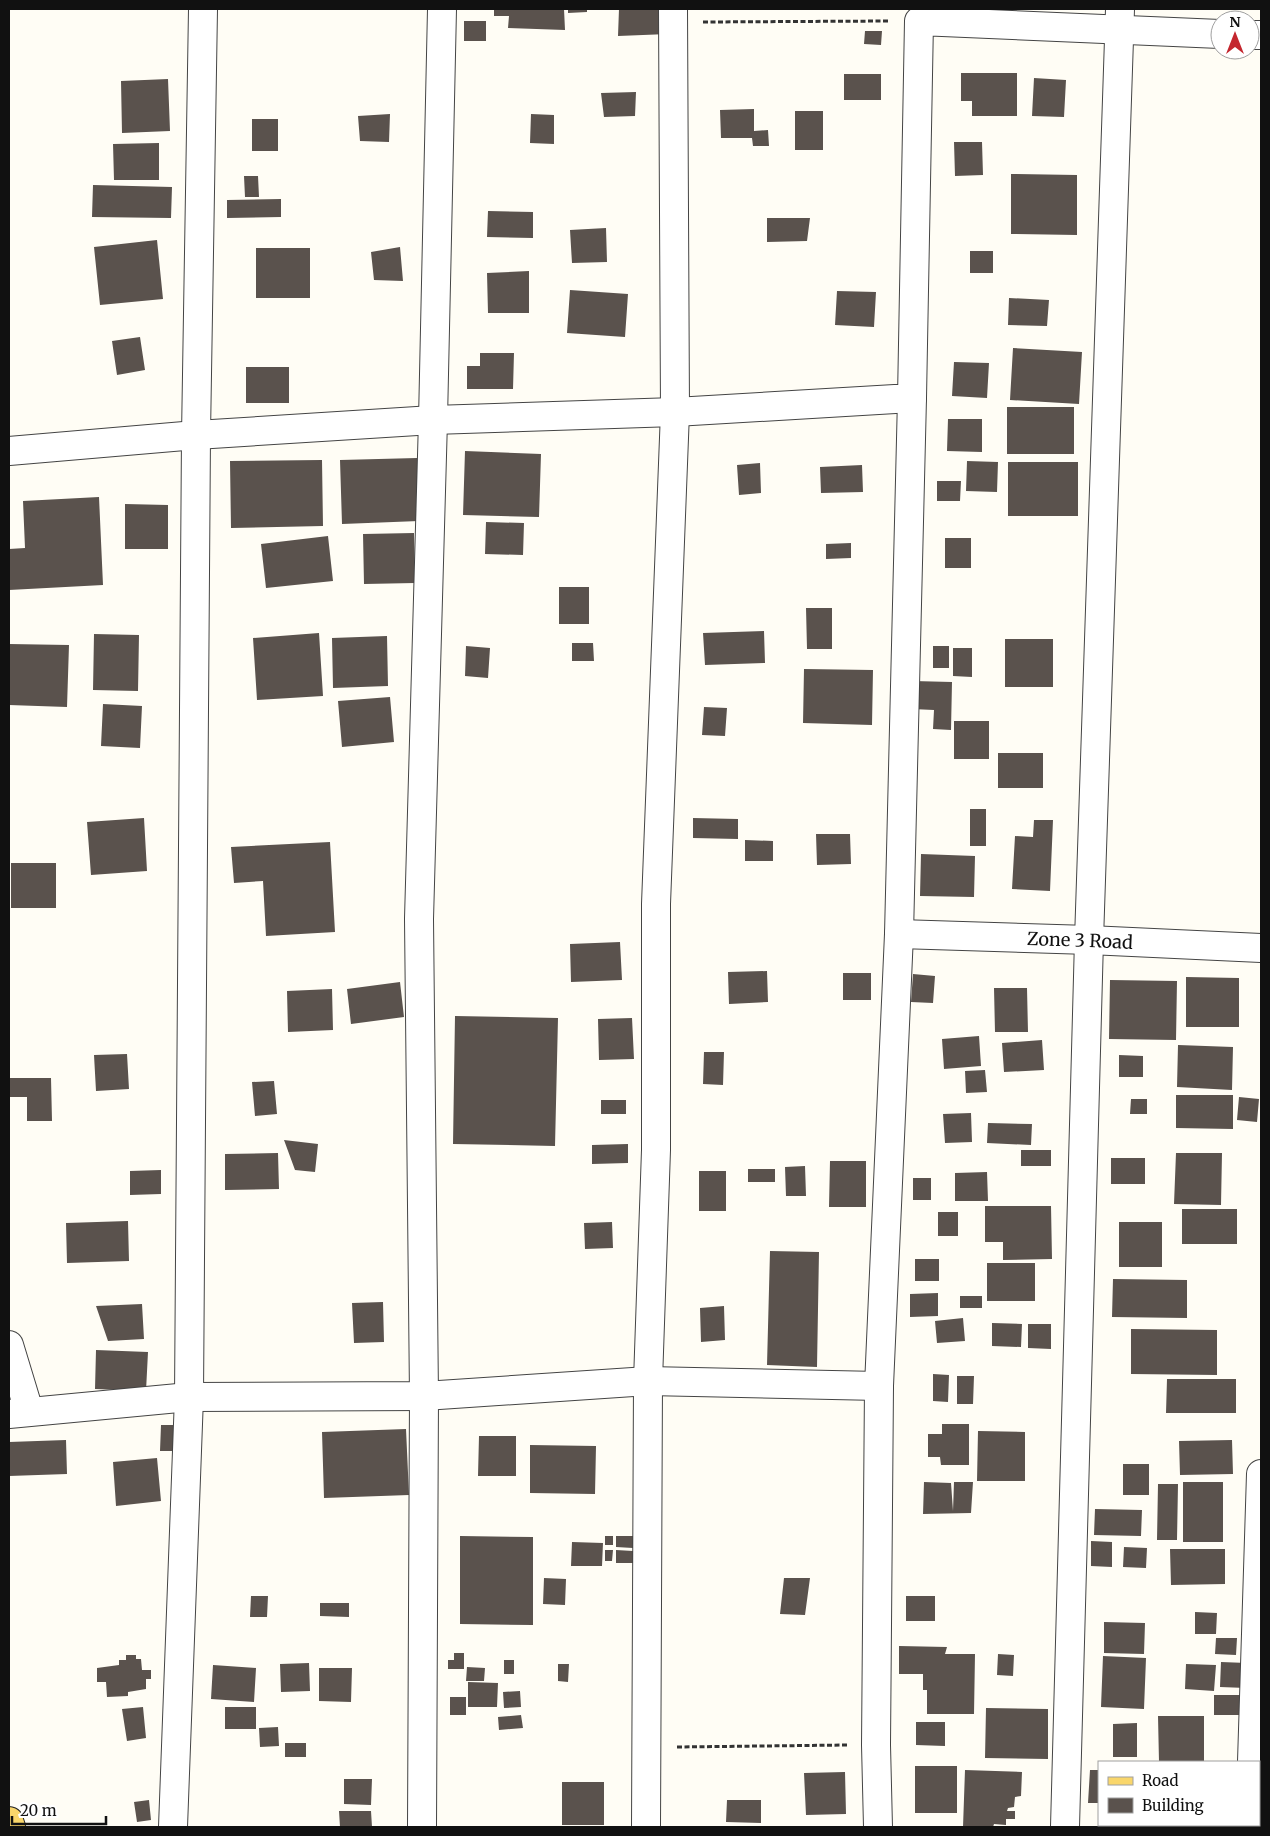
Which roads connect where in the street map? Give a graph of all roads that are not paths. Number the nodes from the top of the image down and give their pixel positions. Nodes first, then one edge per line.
1 (203, 9) edge
2 (442, 9) edge
3 (919, 15) edge
4 (673, 16) edge
5 (1120, 20) edge
6 (1210, 33) edge
7 (912, 398) junction
8 (675, 412) junction
9 (434, 420) junction
10 (196, 435) junction
11 (9, 451) edge
12 (899, 934) junction
13 (1089, 940) junction
14 (1261, 948) edge
15 (9, 1345) edge
16 (648, 1380) junction
17 (879, 1386) junction
18 (424, 1396) junction
19 (189, 1397) junction
20 (19, 1412) edge
21 (1261, 1474) edge
22 (1252, 1761) edge
23 (9, 1821) edge
24 (11, 1827) edge
25 (173, 1827) edge
26 (422, 1827) edge
27 (646, 1827) edge
28 (878, 1827) edge
29 (1065, 1827) edge

1 - 10 street
2 - 9 street
3 - 5 street
3 - 7 street
4 - 8 street
5 - 6 street
5 - 13 street
7 - 8 street
7 - 12 street
8 - 9 street
8 - 16 street
9 - 10 street
9 - 18 street
10 - 11 street
10 - 19 street
12 - 13 street, Zone 3 Road
12 - 17 street
13 - 14 street, Zone 3 Road
13 - 29 street
15 - 20 street
16 - 17 street
16 - 18 street
16 - 27 street
17 - 28 street
18 - 19 street
18 - 26 street
19 - 20 street
19 - 25 street
21 - 22 street
23 - 24 main road

